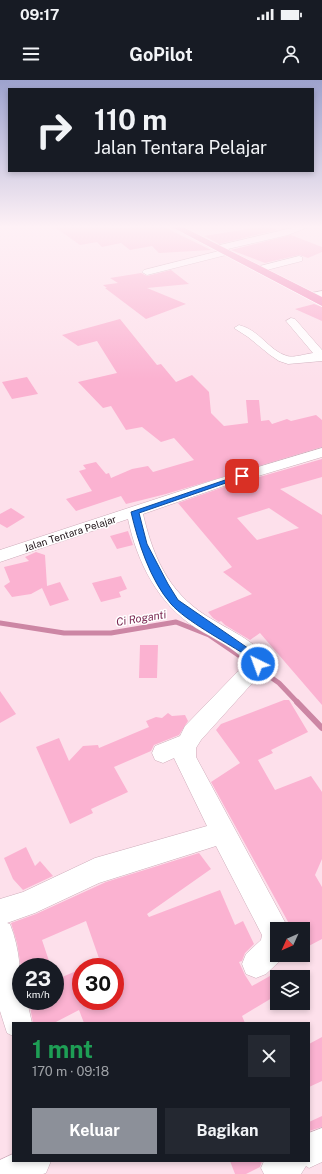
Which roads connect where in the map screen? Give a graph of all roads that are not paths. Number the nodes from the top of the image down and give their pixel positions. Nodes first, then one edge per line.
1 (275, 277) edge
2 (322, 294) edge
3 (311, 296) junction
4 (322, 302) edge
5 (291, 321) dead end
6 (240, 328) dead end
7 (322, 357) edge
8 (322, 452) edge
9 (135, 512) junction
10 (0, 556) edge
11 (187, 743) junction
12 (163, 753) dead end
13 (222, 832) junction
14 (0, 912) edge
15 (0, 934) edge
16 (256, 964) dead end
17 (17, 1022) edge
18 (322, 1144) edge
19 (310, 1150) edge
20 (32, 1162) edge
21 (8, 1174) edge

1 - 3 highway
2 - 3 street
3 - 4 highway
5 - 7 street
6 - 7 street
8 - 9 street, Jalan Tentara Pelajar
9 - 10 street, Jalan Tentara Pelajar
9 - 11 street
11 - 12 street
11 - 13 street
13 - 14 street
13 - 16 street
15 - 17 street
18 - 19 street
20 - 21 street

